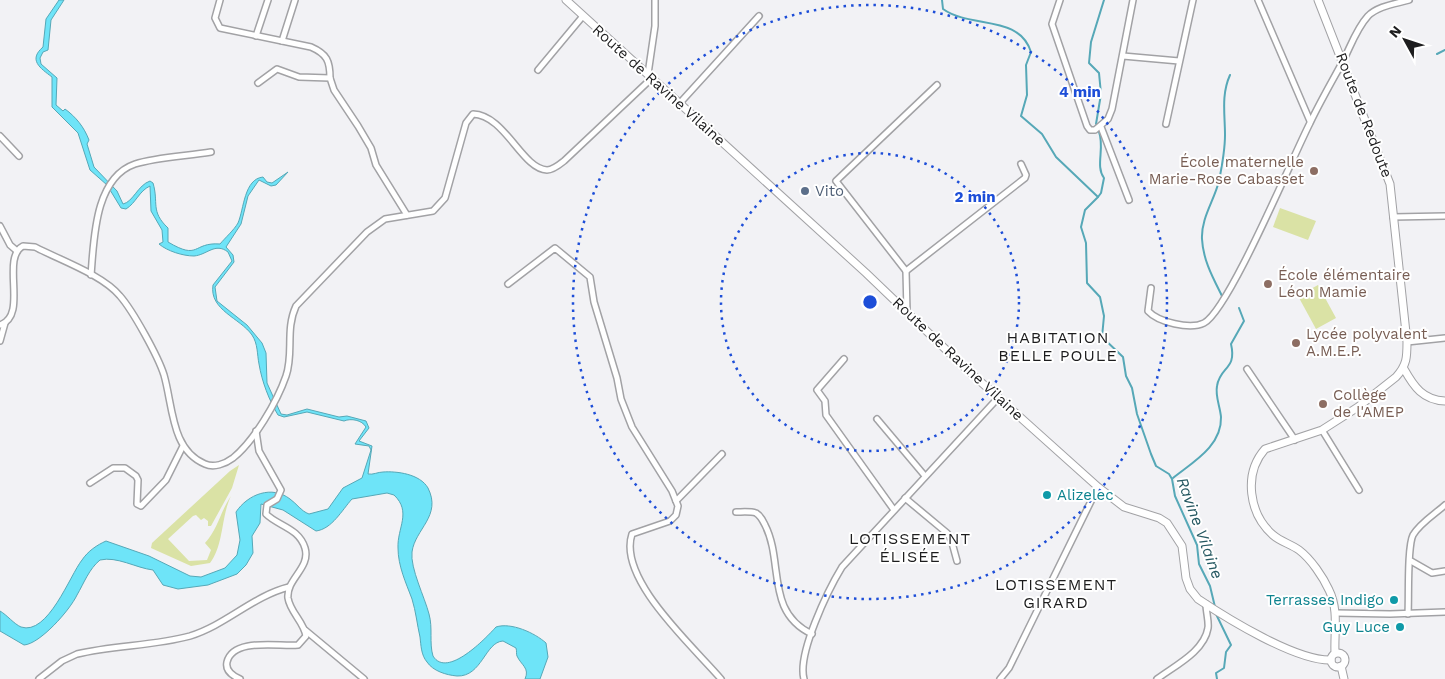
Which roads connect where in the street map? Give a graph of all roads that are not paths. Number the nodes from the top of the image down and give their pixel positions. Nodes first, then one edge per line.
1 (220, 0) edge
2 (268, 0) edge
3 (295, 0) edge
4 (566, 0) edge
5 (655, 0) edge
6 (1060, 0) edge
7 (1133, 0) edge
8 (1193, 0) edge
9 (1258, 0) edge
10 (1318, 0) edge
11 (1409, 0) edge
12 (584, 16) junction
13 (759, 16) dead end
14 (256, 36) junction
15 (282, 41) junction
16 (1123, 56) junction
17 (1179, 61) junction
18 (1342, 62) junction
19 (538, 70) dead end
20 (650, 76) junction
21 (330, 78) junction
22 (258, 83) dead end
23 (937, 85) dead end
24 (679, 104) junction
25 (1310, 121) junction
26 (1166, 124) dead end
27 (1101, 127) junction
28 (0, 136) edge
29 (211, 152) dead end
30 (19, 156) dead end
31 (1021, 164) dead end
32 (1129, 200) dead end
33 (407, 215) junction
34 (1445, 216) edge
35 (1393, 217) junction
36 (0, 226) edge
37 (17, 251) junction
38 (906, 272) junction
39 (91, 276) junction
40 (508, 284) dead end
41 (1151, 288) dead end
42 (908, 312) junction
43 (2, 324) edge
44 (1445, 338) edge
45 (0, 341) edge
46 (1407, 342) junction
47 (844, 359) dead end
48 (1247, 368) dead end
49 (1404, 369) junction
50 (998, 398) junction
51 (1445, 401) edge
52 (877, 419) dead end
53 (1322, 430) junction
54 (256, 431) junction
55 (1294, 440) junction
56 (183, 446) junction
57 (722, 454) dead end
58 (925, 476) junction
59 (90, 483) dead end
60 (1098, 487) junction
61 (1359, 490) dead end
62 (905, 498) junction
63 (676, 501) junction
64 (1445, 505) edge
65 (894, 510) junction
66 (736, 512) dead end
67 (956, 561) dead end
68 (1411, 561) junction
69 (1445, 570) edge
70 (1438, 574) junction
71 (1445, 576) edge
72 (289, 587) junction
73 (1208, 606) junction
74 (1445, 612) edge
75 (1336, 613) junction
76 (1408, 614) junction
77 (305, 629) junction
78 (812, 634) junction
79 (1335, 653) junction
80 (1331, 660) junction
81 (1342, 666) junction
82 (39, 679) edge
83 (240, 679) edge
84 (364, 679) edge
85 (721, 679) edge
86 (804, 679) edge
87 (1000, 679) edge
88 (1157, 679) edge
89 (1344, 679) edge

1 - 14 street
2 - 14 street
3 - 15 street
4 - 12 main road, Route de Ravine Vilaine
5 - 20 street
6 - 27 street
7 - 16 street
8 - 17 street
9 - 25 street
10 - 18 main road, Route de Redoute
11 - 18 street
12 - 19 street
12 - 20 main road, Route de Ravine Vilaine
13 - 24 street
14 - 15 street
15 - 21 street
16 - 17 street
16 - 27 street
17 - 26 street
18 - 25 street
18 - 35 main road, Route de Redoute
20 - 24 main road, Route de Ravine Vilaine
20 - 33 street
21 - 22 street
21 - 33 street
23 - 38 street
24 - 42 main road, Route de Ravine Vilaine
25 - 41 street
27 - 32 street
28 - 30 street
29 - 39 street
31 - 38 street
33 - 54 street
34 - 35 street
35 - 46 main road, Route de Redoute
36 - 37 street
37 - 39 street
37 - 43 street
38 - 42 street
39 - 56 street
40 - 63 street
42 - 50 main road, Route de Ravine Vilaine
43 - 45 street
44 - 46 street
46 - 49 main road, Route de Redoute
47 - 65 street
48 - 55 street
49 - 51 main road
49 - 53 main road
50 - 58 street
50 - 60 main road, Route de Ravine Vilaine
52 - 58 street
53 - 55 main road
53 - 61 street
54 - 56 street
54 - 72 street
55 - 75 main road
56 - 59 street
57 - 63 street
58 - 62 street
60 - 73 main road, Route de Ravine Vilaine
60 - 87 street
62 - 65 street
62 - 67 street
63 - 85 street
64 - 68 street
65 - 78 street
66 - 78 street
68 - 70 street
68 - 76 street
69 - 70 street
70 - 71 street
72 - 77 street
72 - 82 street
73 - 80 main road, Route de Ravine Vilaine
73 - 88 street
74 - 76 street
75 - 76 street
75 - 79 main road
77 - 83 street
77 - 84 street
78 - 86 street
79 - 80 main road
79 - 81 main road
80 - 81 main road
81 - 89 main road

